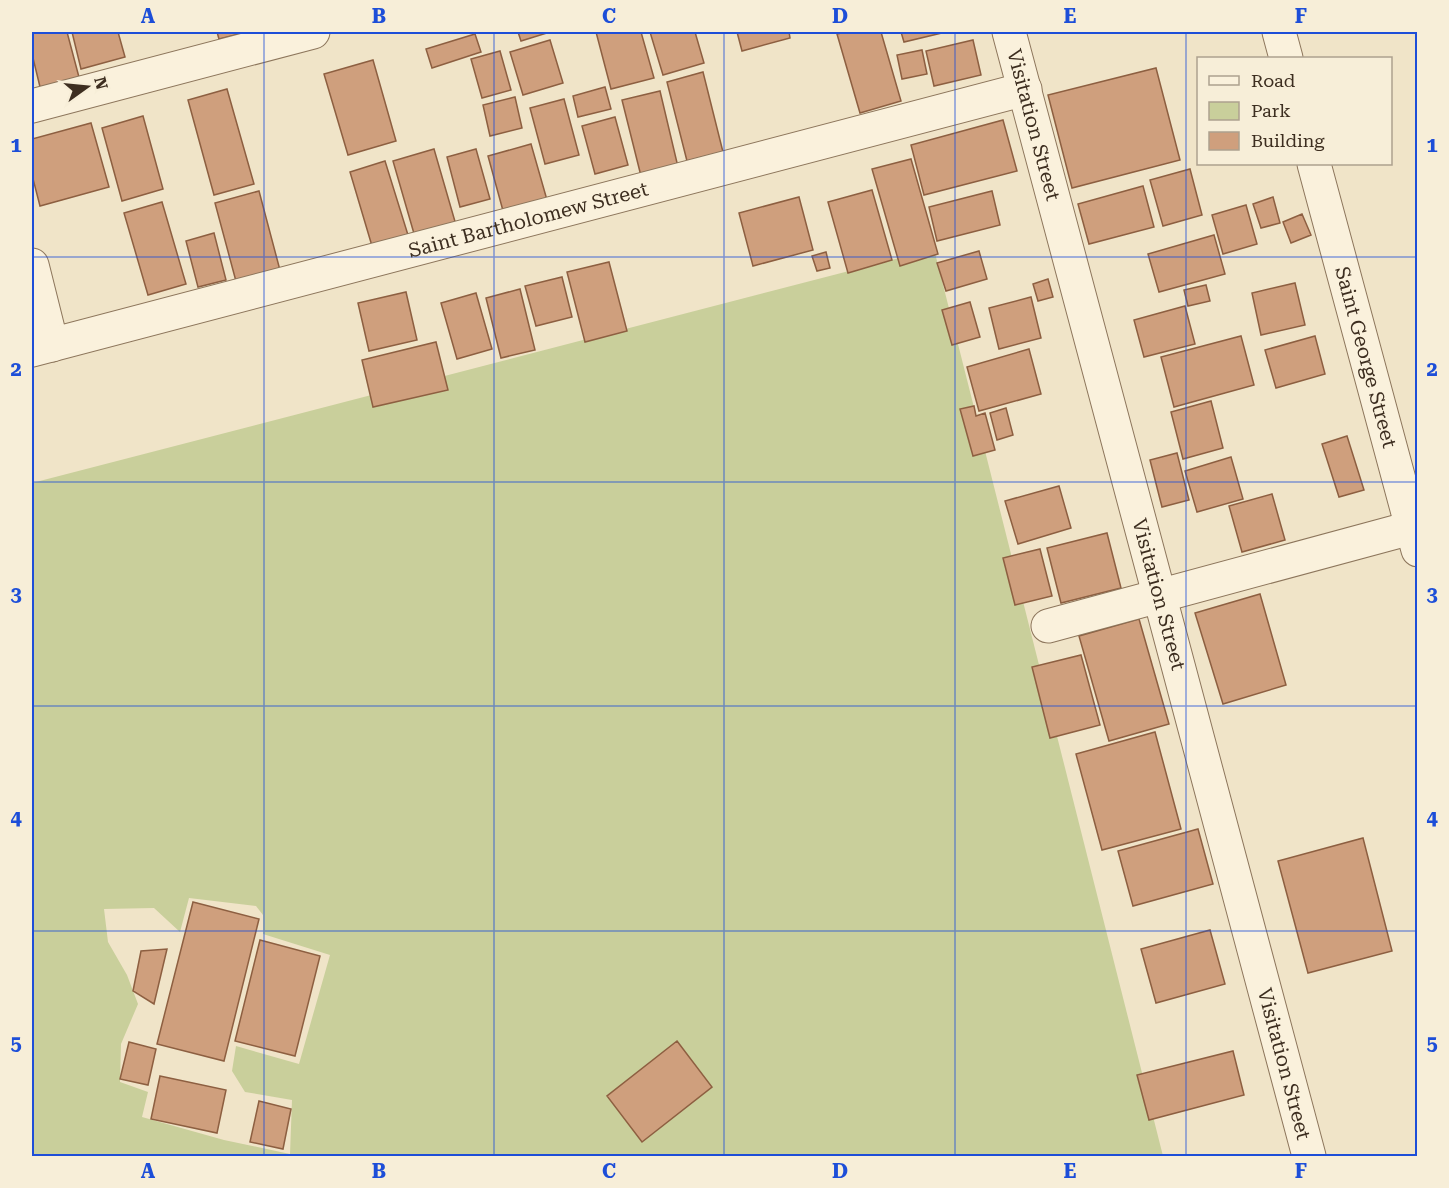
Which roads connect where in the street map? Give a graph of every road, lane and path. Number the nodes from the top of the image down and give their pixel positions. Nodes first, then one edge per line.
1 (313, 32) edge
2 (1009, 32) edge
3 (1279, 32) edge
4 (1286, 57) edge
5 (1025, 89) junction
6 (32, 106) edge
7 (1314, 165) edge
8 (32, 265) edge
9 (42, 347) edge
10 (1416, 535) edge
11 (1160, 596) junction
12 (1048, 627) dead end
13 (1309, 1156) edge

1 - 6 street
2 - 5 street, Visitation Street
3 - 4 street
5 - 9 street, Saint Bartholomew Street
5 - 11 street, Visitation Street
7 - 10 street, Saint George Street
8 - 9 street
10 - 11 street
11 - 12 street
11 - 13 street, Visitation Street

